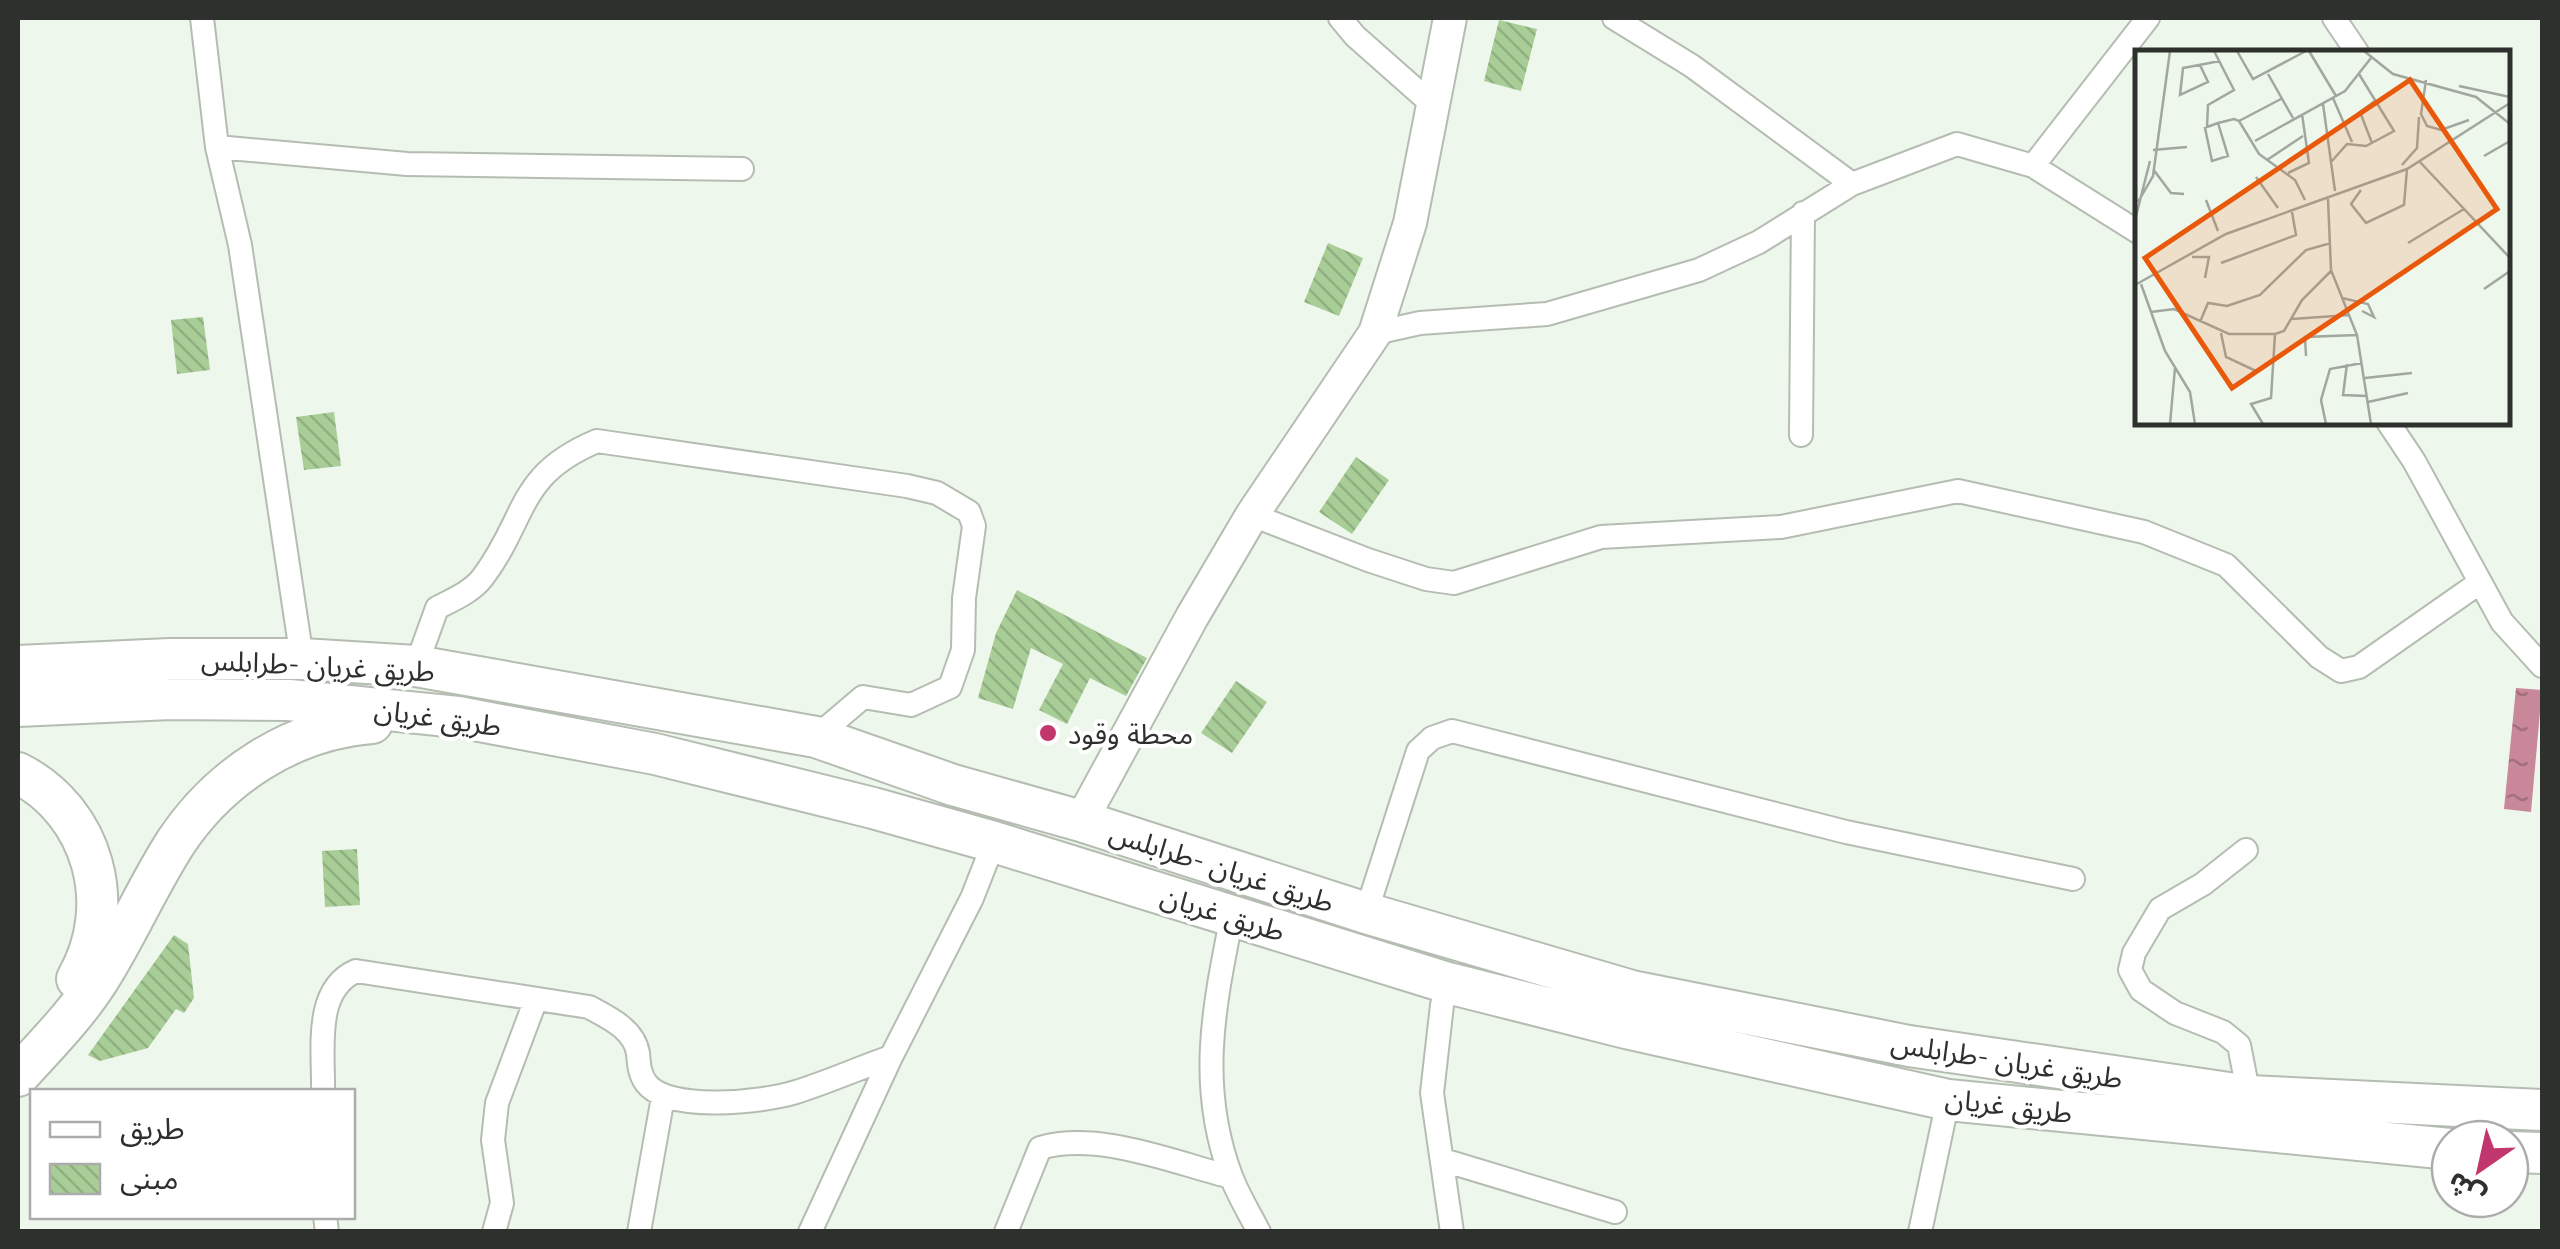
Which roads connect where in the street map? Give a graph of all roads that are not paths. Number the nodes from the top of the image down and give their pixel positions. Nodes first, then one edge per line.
1 (202, 18) edge
2 (1340, 18) edge
3 (1450, 18) edge
4 (1614, 18) edge
5 (2148, 18) edge
6 (2334, 18) edge
7 (2356, 50) edge
8 (1433, 105) junction
9 (217, 147) junction
10 (2034, 166) junction
11 (742, 169) dead end
12 (1852, 184) junction
13 (1803, 213) junction
14 (2135, 230) edge
15 (1375, 332) junction
16 (2390, 425) edge
17 (1800, 435) dead end
18 (1252, 515) junction
19 (2479, 583) junction
20 (302, 659) junction
21 (18, 666) edge
22 (416, 666) junction
23 (2542, 666) edge
24 (18, 706) edge
25 (458, 716) junction
26 (816, 737) junction
27 (18, 773) edge
28 (1081, 822) junction
29 (994, 842) junction
30 (2246, 850) dead end
31 (2073, 879) dead end
32 (1366, 913) junction
33 (1232, 916) junction
34 (1448, 983) junction
35 (536, 999) junction
36 (18, 1052) edge
37 (890, 1056) junction
38 (18, 1076) edge
39 (324, 1089) edge
40 (663, 1096) junction
41 (2249, 1096) junction
42 (1948, 1100) junction
43 (2542, 1110) edge
44 (2430, 1148) edge
45 (1443, 1160) junction
46 (1231, 1177) junction
47 (1616, 1212) dead end
48 (494, 1232) edge
49 (639, 1232) edge
50 (810, 1232) edge
51 (1006, 1232) edge
52 (1260, 1232) edge
53 (1452, 1232) edge
54 (1920, 1232) edge

1 - 9 street
2 - 8 street
3 - 8 street
4 - 12 street
5 - 10 street
6 - 7 street
8 - 15 street
9 - 11 street
9 - 20 street
10 - 12 street
10 - 14 street
12 - 13 street
13 - 15 street
13 - 17 street
15 - 18 street
16 - 19 street
18 - 19 street
18 - 28 street
19 - 23 street
20 - 21 highway, طريق غريان -طرابلس
20 - 22 highway, طريق غريان -طرابلس
22 - 26 highway, طريق غريان -طرابلس
22 - 26 street
24 - 25 highway, طريق غريان
25 - 29 highway, طريق غريان
25 - 38 highway
26 - 28 highway, طريق غريان -طرابلس
27 - 36 highway
28 - 32 highway, طريق غريان -طرابلس
29 - 33 highway, طريق غريان
29 - 37 street
30 - 41 street
31 - 32 street
32 - 41 highway, طريق غريان -طرابلس
33 - 34 highway, طريق غريان
33 - 46 street
34 - 42 highway, طريق غريان
34 - 45 street
35 - 39 street
35 - 40 street
35 - 48 street
37 - 40 street
37 - 50 street
40 - 49 street
41 - 43 highway, طريق غريان -طرابلس
42 - 44 highway, طريق غريان
42 - 54 street
45 - 47 street
45 - 53 street
46 - 51 street
46 - 52 street

